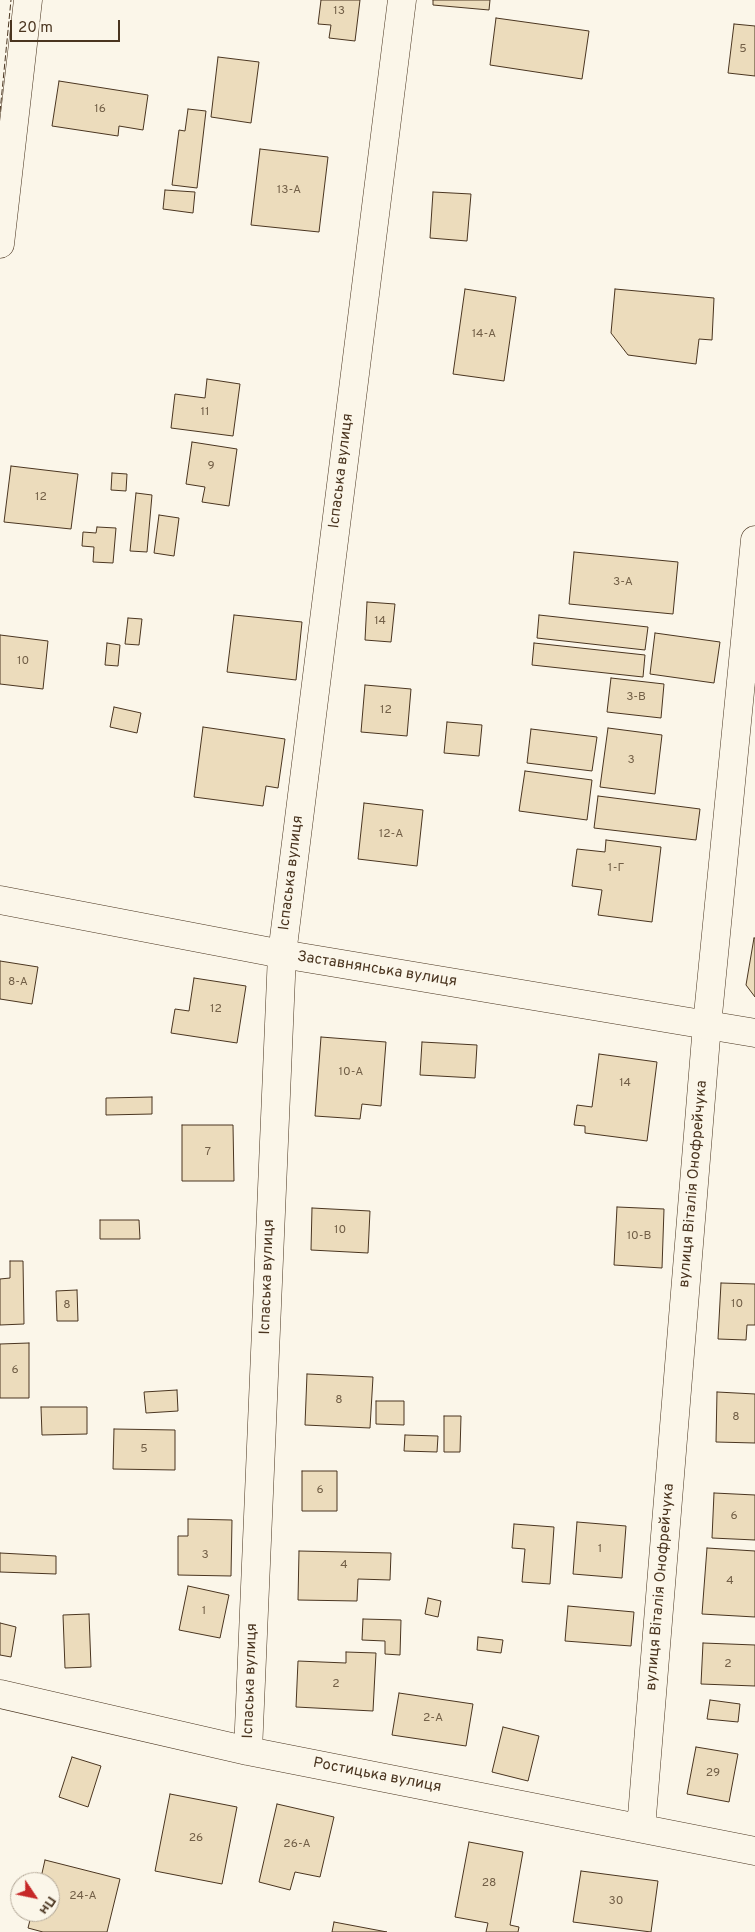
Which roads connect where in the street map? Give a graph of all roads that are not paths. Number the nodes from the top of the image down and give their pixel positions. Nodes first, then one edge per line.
1 (28, 0) edge
2 (402, 0) edge
3 (0, 244) edge
4 (755, 540) edge
5 (0, 900) edge
6 (282, 954) junction
7 (707, 1025) junction
8 (755, 1033) edge
9 (0, 1694) edge
10 (248, 1751) junction
11 (641, 1828) junction
12 (755, 1851) edge

1 - 3 street
2 - 6 street, Іспаська вулиця
4 - 7 street, вулиця Віталія Онофрейчука
5 - 6 street, Заставнянська вулиця
6 - 7 street, Заставнянська вулиця
6 - 10 street, Іспаська вулиця
7 - 8 street, Заставнянська вулиця
7 - 11 street, вулиця Віталія Онофрейчука
9 - 10 street, Ростицька вулиця
10 - 11 street, Ростицька вулиця
11 - 12 street, Ростицька вулиця

